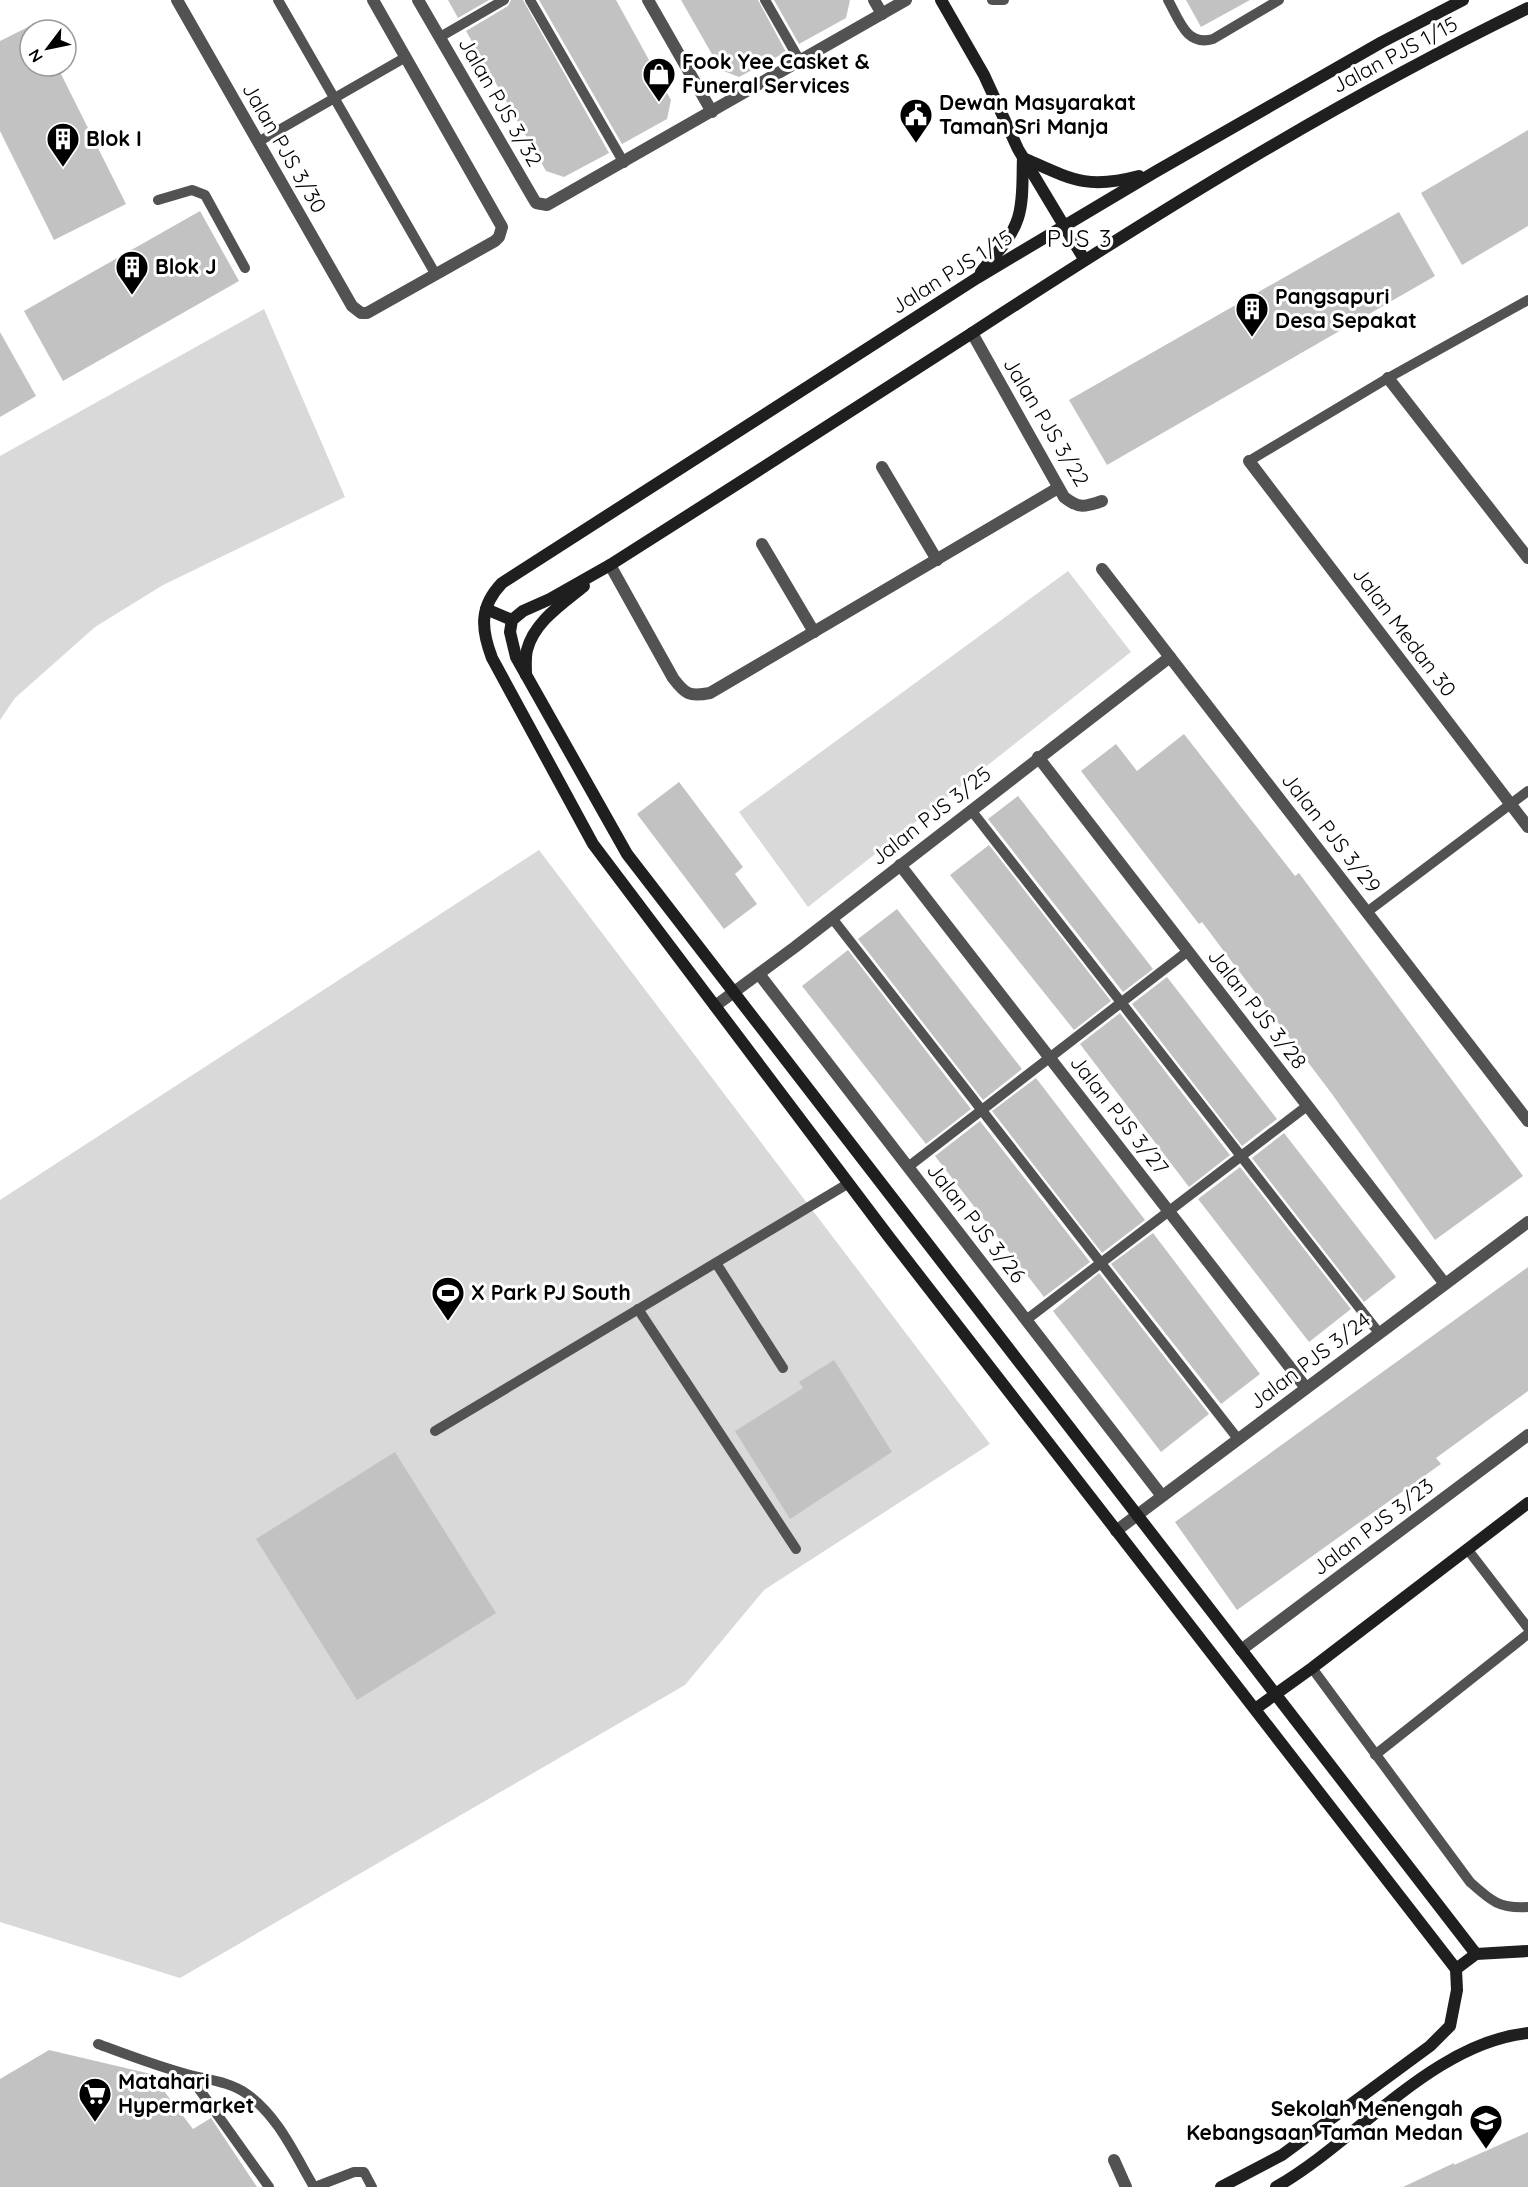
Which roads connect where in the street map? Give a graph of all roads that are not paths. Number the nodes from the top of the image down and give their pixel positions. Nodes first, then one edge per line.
1 (177, 0) edge
2 (278, 0) edge
3 (373, 0) edge
4 (418, 0) edge
5 (504, 0) edge
6 (530, 0) edge
7 (648, 0) edge
8 (765, 0) edge
9 (874, 0) edge
10 (906, 0) edge
11 (941, 0) edge
12 (992, 0) edge
13 (1004, 0) edge
14 (1168, 0) edge
15 (1279, 0) edge
16 (1463, 0) edge
17 (1528, 8) edge
18 (882, 14) junction
19 (440, 37) junction
20 (406, 57) junction
21 (800, 61) junction
22 (334, 98) junction
23 (712, 112) junction
24 (258, 142) junction
25 (1023, 158) junction
26 (624, 163) junction
27 (1155, 172) junction
28 (158, 200) dead end
29 (1064, 225) junction
30 (1084, 259) junction
31 (245, 268) dead end
32 (436, 275) junction
33 (977, 278) junction
34 (1528, 300) edge
35 (972, 333) junction
36 (1388, 378) junction
37 (1249, 461) joint
38 (882, 467) dead end
39 (1058, 488) junction
40 (1102, 501) dead end
41 (762, 544) dead end
42 (1528, 558) edge
43 (937, 560) junction
44 (610, 565) junction
45 (1102, 569) dead end
46 (486, 609) junction
47 (512, 620) junction
48 (814, 632) junction
49 (1170, 657) junction
50 (526, 676) junction
51 (1038, 757) junction
52 (1528, 791) edge
53 (1510, 804) junction
54 (971, 810) junction
55 (1528, 827) edge
56 (900, 865) junction
57 (1367, 912) junction
58 (832, 918) junction
59 (1188, 951) junction
60 (759, 974) junction
61 (735, 992) junction
62 (1121, 1003) junction
63 (715, 1006) junction
64 (1050, 1057) junction
65 (1307, 1106) junction
66 (982, 1110) junction
67 (1528, 1122) edge
68 (1241, 1156) junction
69 (908, 1167) junction
70 (849, 1183) junction
71 (1169, 1211) junction
72 (1528, 1222) edge
73 (716, 1263) junction
74 (1101, 1263) junction
75 (1445, 1284) junction
76 (638, 1310) junction
77 (1026, 1320) junction
78 (1379, 1333) junction
79 (783, 1368) dead end
80 (1306, 1388) junction
81 (435, 1431) dead end
82 (1528, 1435) edge
83 (1238, 1439) junction
84 (1162, 1496) junction
85 (1528, 1503) edge
86 (1136, 1516) junction
87 (1116, 1531) junction
88 (796, 1549) dead end
89 (1468, 1550) junction
90 (1528, 1628) edge
91 (1528, 1634) edge
92 (1241, 1650) junction
93 (1312, 1668) junction
94 (1276, 1693) junction
95 (1255, 1709) junction
96 (1375, 1755) junction
97 (1528, 1907) edge
98 (1528, 1951) edge
99 (1476, 1954) junction
100 (1456, 1969) junction
101 (1528, 2033) edge
102 (98, 2044) dead end
103 (189, 2075) junction
104 (1114, 2160) dead end
105 (269, 2187) edge
106 (314, 2187) edge
107 (372, 2187) edge
108 (1126, 2187) edge
109 (1221, 2187) edge
110 (1276, 2187) edge

1 - 24 street, Jalan PJS 3/30
2 - 22 lane
3 - 20 street
4 - 19 street, Jalan PJS 3/32
5 - 19 lane
6 - 26 lane
7 - 23 street
8 - 21 lane
9 - 18 street
10 - 18 street
11 - 25 main road
12 - 13 lane
14 - 15 lane
16 - 27 main road, Jalan PJS 1/15
17 - 30 main road, Jalan PJS 1/15
18 - 21 street
19 - 26 street, Jalan PJS 3/32
20 - 22 lane
20 - 32 street
21 - 23 street
22 - 24 lane
22 - 32 lane
23 - 26 street
24 - 32 street, Jalan PJS 3/30
25 - 27 main road
25 - 29 main road
25 - 33 main road
27 - 29 main road, Jalan PJS 1/15
28 - 31 lane
29 - 30 main road
29 - 33 main road, Jalan PJS 1/15
30 - 35 main road, Jalan PJS 1/15
33 - 46 main road, Jalan PJS 1/15
34 - 36 lane
35 - 39 street, Jalan PJS 3/22
35 - 44 main road, Jalan PJS 1/15
36 - 37 lane
36 - 42 street
37 - 53 street, Jalan Medan 30
38 - 43 street
39 - 40 street, Jalan PJS 3/22
39 - 43 street
41 - 48 street
43 - 48 street
44 - 47 main road, Jalan PJS 1/15
44 - 48 street
44 - 50 main road
45 - 49 street, Jalan PJS 3/29
46 - 47 main road
46 - 63 main road
47 - 50 main road
49 - 51 street, Jalan PJS 3/25
49 - 57 street, Jalan PJS 3/29
50 - 61 main road
51 - 54 street, Jalan PJS 3/25
51 - 59 street, Jalan PJS 3/28
52 - 53 lane
53 - 55 street, Jalan Medan 30
53 - 57 lane
54 - 56 street, Jalan PJS 3/25
54 - 62 lane
56 - 58 street, Jalan PJS 3/25
56 - 64 street, Jalan PJS 3/27
57 - 67 street, Jalan PJS 3/29
58 - 60 street, Jalan PJS 3/25
58 - 66 lane
59 - 62 lane
59 - 65 street, Jalan PJS 3/28
60 - 61 street, Jalan PJS 3/25
60 - 69 street, Jalan PJS 3/26
61 - 63 street, Jalan PJS 3/25
61 - 86 main road
62 - 64 lane
62 - 68 lane
63 - 70 main road
64 - 66 lane
64 - 71 street, Jalan PJS 3/27
65 - 68 lane
65 - 75 street, Jalan PJS 3/28
66 - 69 lane
66 - 74 lane
68 - 71 lane
68 - 78 lane
69 - 77 street, Jalan PJS 3/26
70 - 73 lane
70 - 87 main road
71 - 74 lane
71 - 80 street, Jalan PJS 3/27
72 - 75 street, Jalan PJS 3/24
73 - 76 lane
73 - 79 lane
74 - 77 lane
74 - 83 lane
75 - 78 street, Jalan PJS 3/24
76 - 81 lane
76 - 88 lane
77 - 84 street, Jalan PJS 3/26
78 - 80 street, Jalan PJS 3/24
80 - 83 street, Jalan PJS 3/24
82 - 92 street, Jalan PJS 3/23
83 - 84 street, Jalan PJS 3/24
84 - 86 street, Jalan PJS 3/24
85 - 89 main road
86 - 87 street, Jalan PJS 3/24
86 - 92 main road
87 - 95 main road
89 - 90 lane
89 - 93 main road
91 - 96 lane
92 - 94 main road
93 - 94 main road
93 - 96 lane
94 - 95 main road
94 - 99 main road
95 - 100 main road
96 - 97 lane
98 - 99 main road
99 - 100 main road
100 - 109 main road
101 - 110 main road
102 - 103 lane
103 - 105 lane
103 - 106 lane
104 - 108 street
106 - 107 lane

